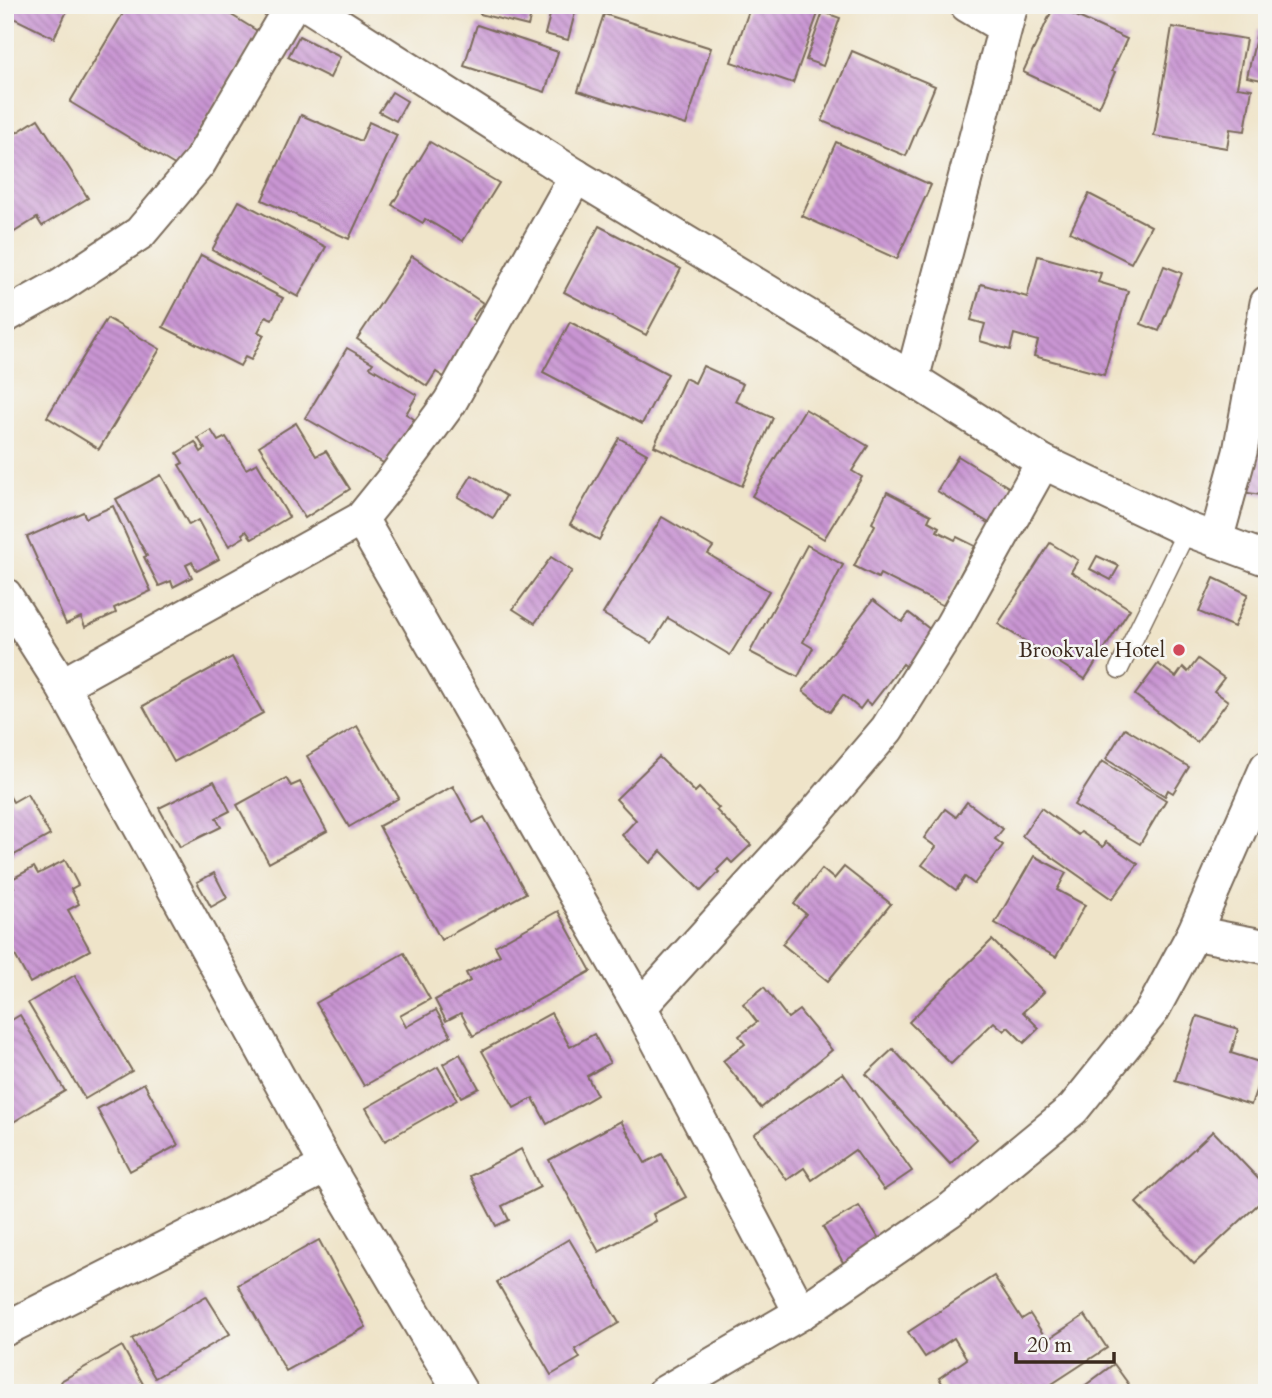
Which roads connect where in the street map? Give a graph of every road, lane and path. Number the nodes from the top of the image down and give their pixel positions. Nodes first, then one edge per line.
1 (292, 5) edge
2 (308, 5) edge
3 (967, 5) edge
4 (1008, 16) edge
5 (576, 176) junction
6 (1267, 303) edge
7 (5, 316) edge
8 (912, 379) junction
9 (1043, 462) junction
10 (361, 519) junction
11 (1201, 535) junction
12 (1267, 559) edge
13 (5, 595) edge
14 (1119, 669) dead end
15 (62, 685) junction
16 (1267, 766) edge
17 (1194, 933) junction
18 (1267, 947) edge
19 (640, 1007) junction
20 (327, 1166) junction
21 (801, 1313) junction
22 (5, 1329) edge
23 (461, 1393) edge
24 (664, 1393) edge

1 - 7 street
2 - 5 street
3 - 4 street
4 - 8 street
5 - 8 street
5 - 10 street
6 - 11 street
8 - 9 street
9 - 11 street
9 - 19 street
10 - 15 street
10 - 19 street
11 - 12 street
11 - 14 lane
13 - 15 street
15 - 20 street
16 - 17 street
17 - 18 street
17 - 21 street
19 - 21 street
20 - 22 street
20 - 23 street
21 - 24 street

